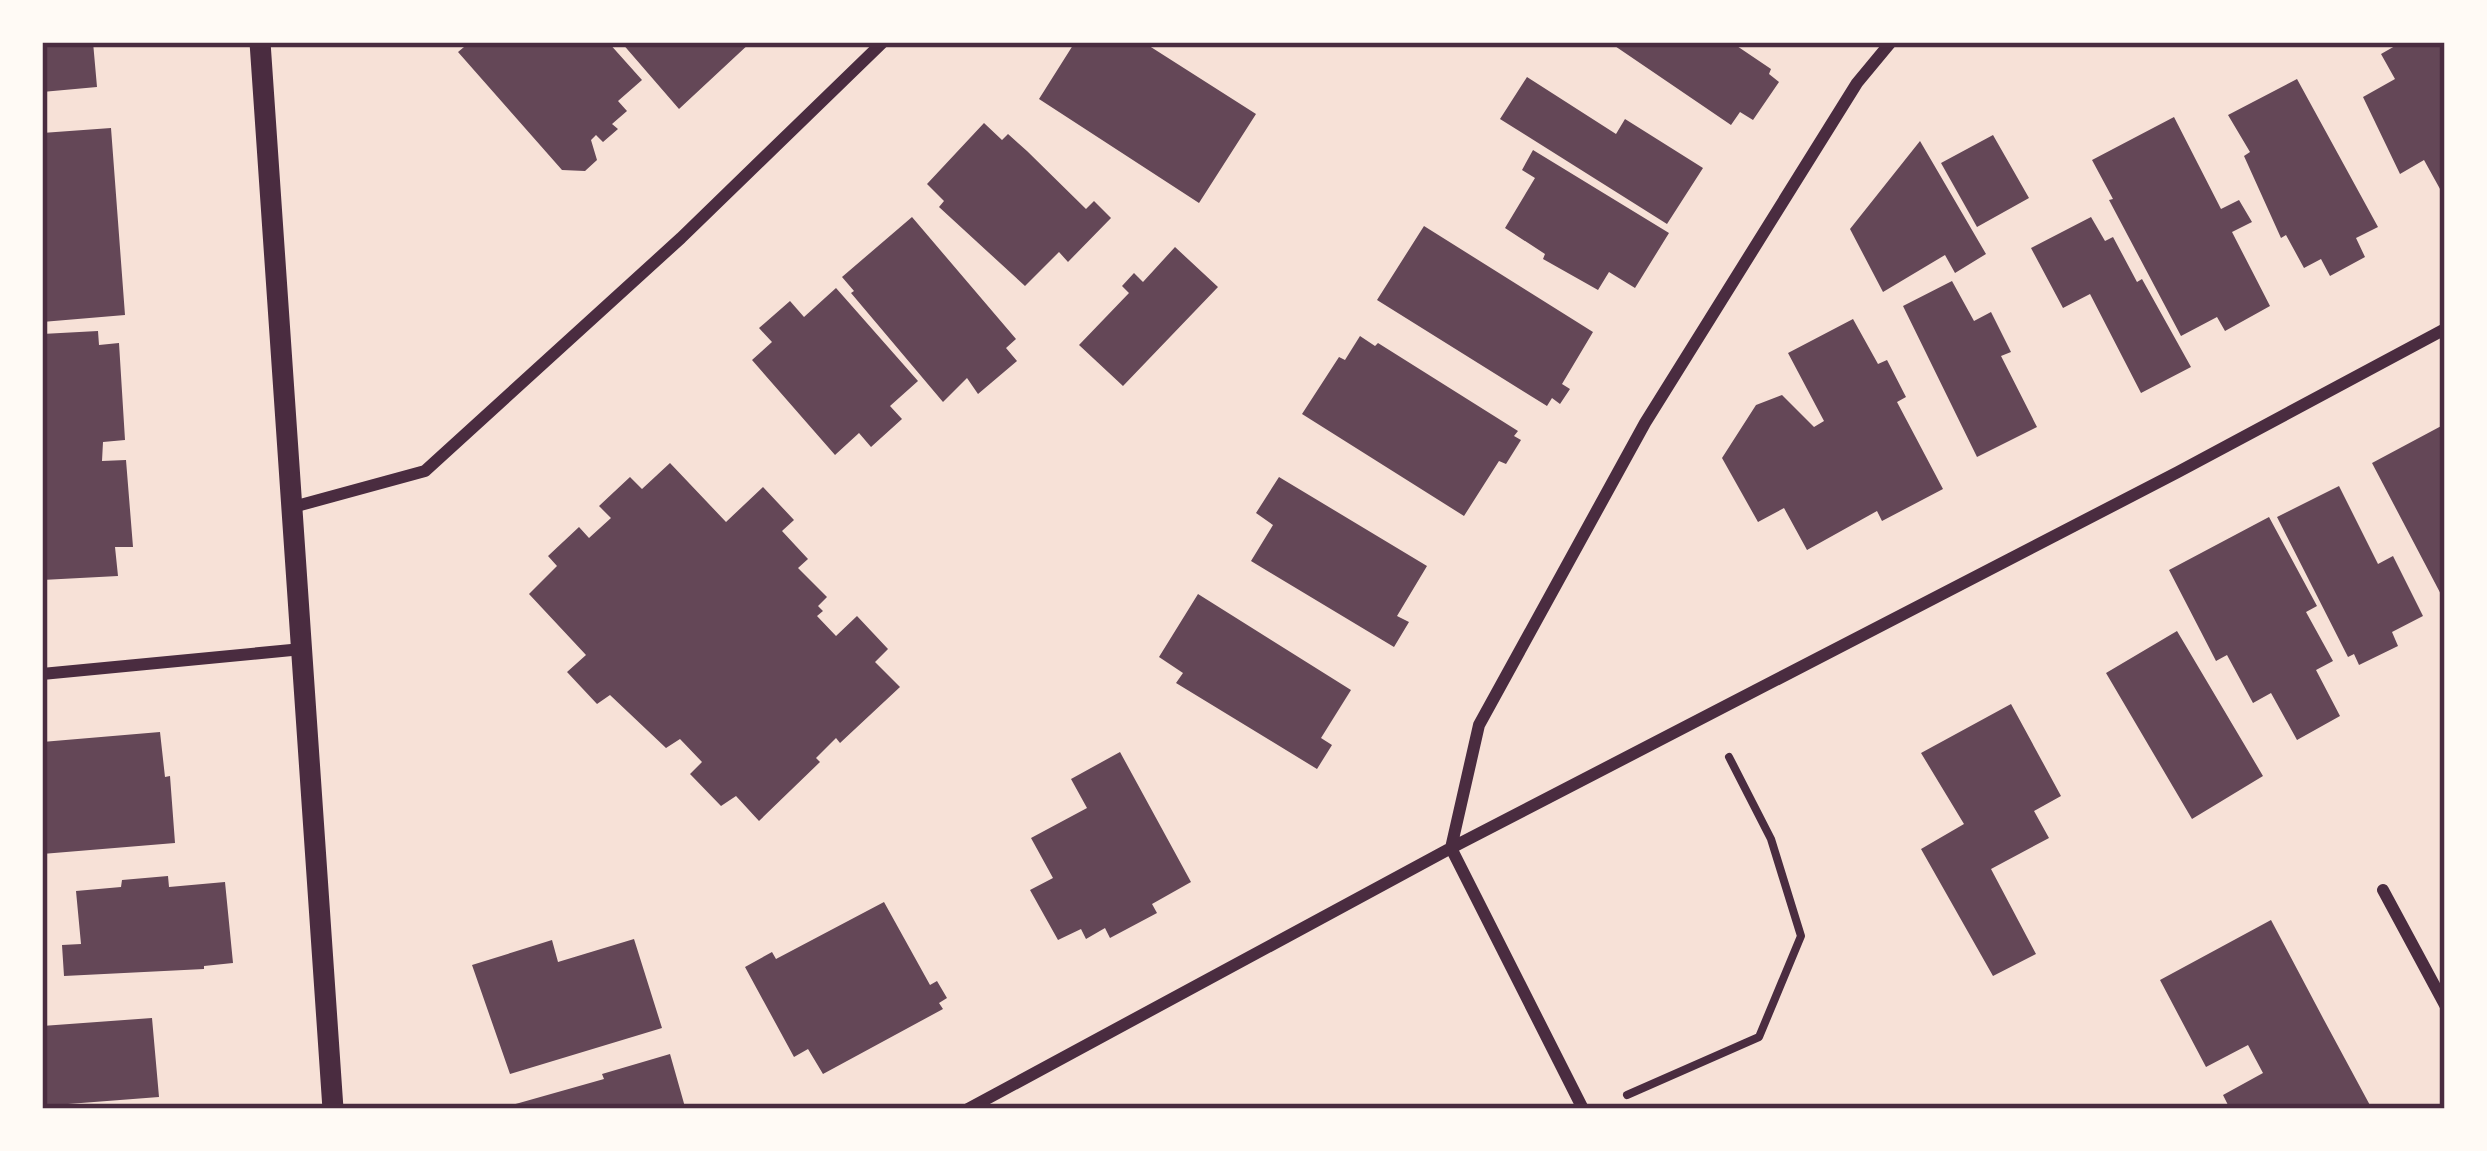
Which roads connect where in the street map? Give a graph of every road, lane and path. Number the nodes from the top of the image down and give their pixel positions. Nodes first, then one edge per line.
1 (260, 42) edge
2 (884, 42) edge
3 (1891, 42) edge
4 (2445, 329) edge
5 (292, 507) junction
6 (302, 649) junction
7 (42, 674) edge
8 (1706, 716) junction
9 (1451, 848) junction
10 (2383, 890) dead end
11 (2445, 1005) edge
12 (1621, 1099) dead end
13 (333, 1109) edge
14 (968, 1109) edge
15 (1583, 1109) edge

1 - 5 street
2 - 5 street
3 - 9 street
4 - 8 street
5 - 6 street
6 - 7 street
6 - 13 street
8 - 9 street
8 - 12 path
9 - 14 street
9 - 15 street
10 - 11 street

